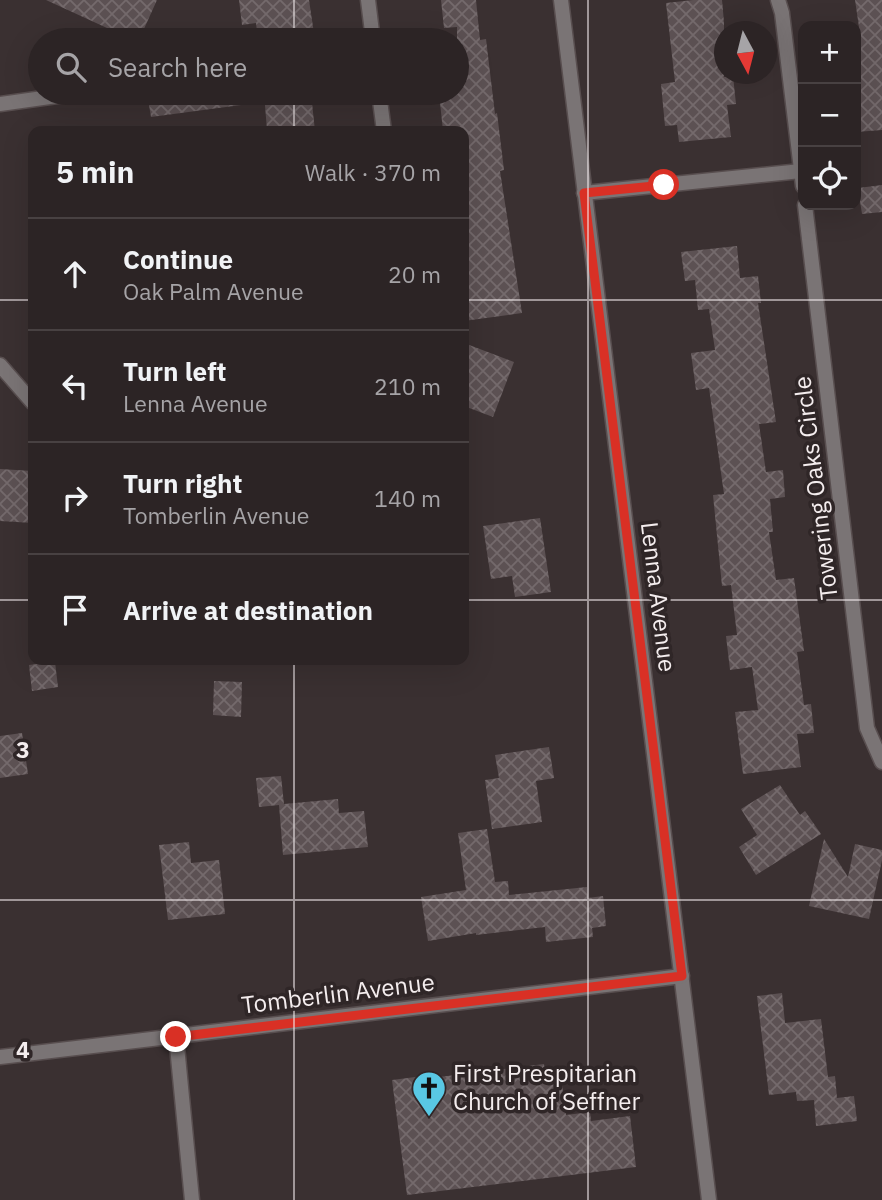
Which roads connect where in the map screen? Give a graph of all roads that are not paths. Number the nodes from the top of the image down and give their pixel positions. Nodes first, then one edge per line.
1 (368, 0) edge
2 (561, 0) edge
3 (778, 0) edge
4 (372, 28) edge
5 (28, 100) edge
6 (0, 104) edge
7 (381, 105) edge
8 (383, 126) edge
9 (798, 147) edge
10 (798, 179) edge
11 (584, 193) junction
12 (806, 210) edge
13 (0, 365) edge
14 (28, 397) edge
15 (882, 762) edge
16 (682, 976) junction
17 (176, 1037) junction
18 (0, 1057) edge
19 (192, 1200) edge
20 (709, 1200) edge

1 - 4 street
2 - 11 street, Lenna Avenue
3 - 9 street
5 - 6 street
7 - 8 street
10 - 11 street
11 - 16 street, Lenna Avenue
12 - 15 street, Towering Oaks Circle
13 - 14 street
16 - 17 street, Tomberlin Avenue
16 - 20 street, Lenna Avenue
17 - 18 street, Tomberlin Avenue
17 - 19 street

